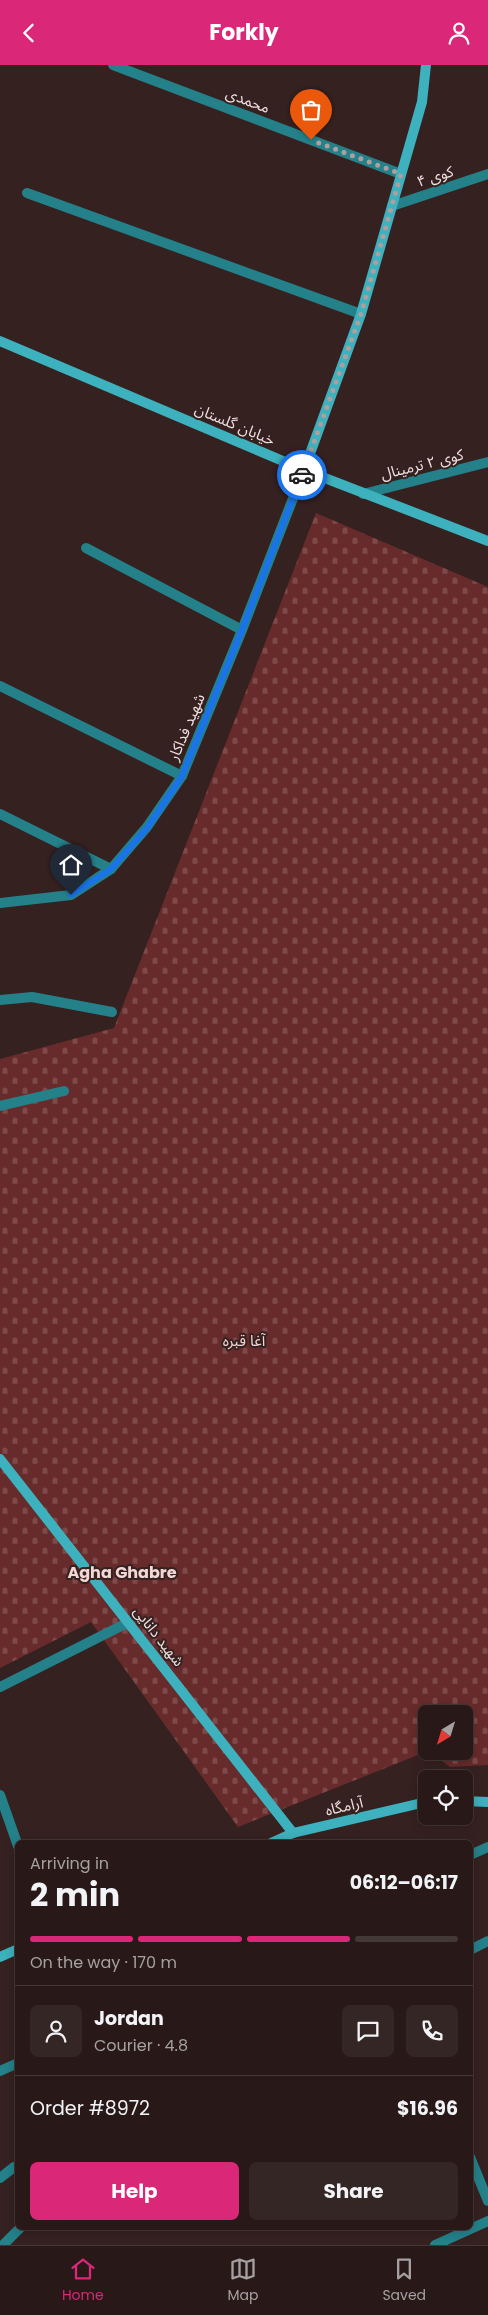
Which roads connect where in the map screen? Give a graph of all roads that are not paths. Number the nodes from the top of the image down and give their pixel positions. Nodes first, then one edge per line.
1 (113, 65) edge
2 (426, 65) edge
3 (401, 174) junction
4 (488, 174) edge
5 (27, 193) dead end
6 (392, 206) junction
7 (361, 314) junction
8 (0, 341) edge
9 (488, 462) edge
10 (304, 470) junction
11 (363, 494) junction
12 (488, 535) edge
13 (477, 538) junction
14 (488, 541) edge
15 (86, 548) dead end
16 (242, 630) junction
17 (0, 686) edge
18 (182, 776) junction
19 (0, 814) edge
20 (111, 869) junction
21 (0, 903) edge
22 (0, 1000) edge
23 (112, 1012) dead end
24 (64, 1091) dead end
25 (0, 1106) edge
26 (0, 1459) edge
27 (128, 1622) junction
28 (0, 1687) edge
29 (0, 1795) edge
30 (473, 1801) edge
31 (488, 1802) edge
32 (418, 1804) edge
33 (293, 1833) junction
34 (16, 1840) edge
35 (278, 1840) edge
36 (488, 1847) edge
37 (473, 1854) edge
38 (488, 1941) edge
39 (473, 1948) edge
40 (15, 1950) edge
41 (0, 1957) edge
42 (15, 2064) edge
43 (0, 2071) edge
44 (473, 2164) edge
45 (14, 2167) dead end
46 (0, 2179) edge
47 (488, 2201) edge
48 (488, 2221) edge
49 (473, 2228) edge
50 (18, 2230) edge
51 (468, 2230) edge
52 (3, 2245) edge
53 (435, 2245) edge

1 - 3 street, محمدی
2 - 3 street
3 - 6 street
4 - 6 street, کوی ۴
5 - 7 street
6 - 7 street
7 - 10 street
8 - 10 street, خیابان گلستان
9 - 11 street, کوی ۲ ترمینال
10 - 11 street, خیابان گلستان
10 - 16 street, شهید فداکار
11 - 13 street, خیابان گلستان
12 - 13 street
13 - 14 street, خیابان گلستان
15 - 16 street
16 - 18 street, شهید فداکار
17 - 18 street
18 - 20 street, شهید فداکار
19 - 20 street
20 - 21 street, شهید فداکار
22 - 23 street
24 - 25 street
26 - 27 street, شهید دانایی
27 - 28 street
27 - 33 street, شهید دانایی
29 - 34 street
30 - 31 street
32 - 33 street, آرامگاه
33 - 35 street, آرامگاه
36 - 37 street
38 - 39 street
40 - 41 street
42 - 43 street
44 - 47 street
45 - 46 street
48 - 49 street
50 - 52 street
51 - 53 street

